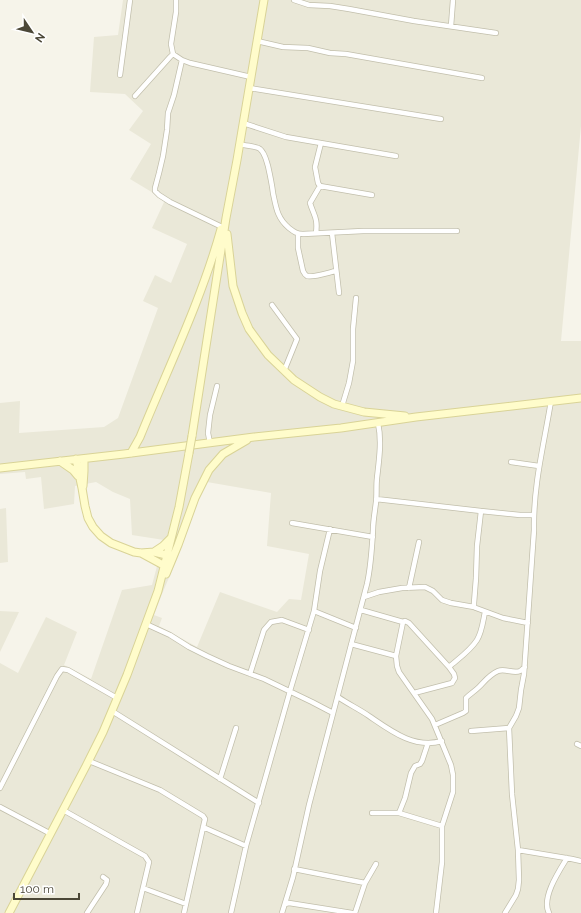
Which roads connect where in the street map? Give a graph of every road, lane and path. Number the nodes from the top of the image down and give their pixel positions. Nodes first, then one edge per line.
1 (130, 0) edge
2 (176, 0) edge
3 (264, 0) edge
4 (294, 0) edge
5 (453, 0) edge
6 (451, 26) junction
7 (496, 33) dead end
8 (257, 41) junction
9 (174, 54) junction
10 (182, 60) junction
11 (120, 75) dead end
12 (251, 77) junction
13 (482, 78) dead end
14 (249, 88) junction
15 (135, 96) dead end
16 (441, 119) dead end
17 (243, 123) junction
18 (321, 143) junction
19 (240, 144) junction
20 (396, 156) dead end
21 (320, 186) junction
22 (372, 195) dead end
23 (226, 218) junction
24 (222, 227) junction
25 (456, 231) dead end
26 (316, 233) junction
27 (332, 233) junction
28 (298, 234) junction
29 (336, 271) junction
30 (339, 293) dead end
31 (356, 298) dead end
32 (272, 305) dead end
33 (284, 371) junction
34 (217, 386) dead end
35 (581, 398) edge
36 (551, 401) junction
37 (342, 406) junction
38 (416, 417) junction
39 (378, 423) junction
40 (254, 437) junction
41 (210, 443) junction
42 (131, 453) junction
43 (84, 459) junction
44 (76, 460) junction
45 (60, 461) junction
46 (512, 462) dead end
47 (539, 466) junction
48 (0, 468) edge
49 (79, 478) junction
50 (82, 488) junction
51 (376, 499) junction
52 (481, 511) junction
53 (534, 515) junction
54 (292, 523) dead end
55 (330, 529) junction
56 (373, 537) junction
57 (171, 538) junction
58 (419, 542) dead end
59 (154, 552) junction
60 (141, 553) junction
61 (166, 555) junction
62 (165, 566) junction
63 (409, 588) junction
64 (158, 591) junction
65 (364, 597) junction
66 (474, 607) junction
67 (360, 610) junction
68 (314, 611) junction
69 (485, 612) junction
70 (403, 622) junction
71 (528, 622) junction
72 (146, 624) junction
73 (356, 628) junction
74 (308, 630) junction
75 (351, 644) junction
76 (396, 656) junction
77 (449, 667) junction
78 (525, 667) junction
79 (250, 674) junction
80 (290, 691) junction
81 (414, 693) junction
82 (338, 697) junction
83 (117, 698) junction
84 (112, 711) junction
85 (333, 713) junction
86 (435, 725) junction
87 (236, 728) dead end
88 (509, 728) junction
89 (471, 731) dead end
90 (442, 741) junction
91 (428, 744) junction
92 (89, 761) junction
93 (220, 779) junction
94 (0, 788) edge
95 (259, 802) junction
96 (0, 807) edge
97 (64, 810) junction
98 (372, 813) dead end
99 (399, 813) junction
100 (442, 826) junction
101 (203, 827) junction
102 (51, 834) junction
103 (246, 846) junction
104 (518, 850) junction
105 (567, 858) junction
106 (581, 861) edge
107 (376, 864) dead end
108 (294, 869) junction
109 (103, 877) dead end
110 (365, 882) junction
111 (143, 888) junction
112 (186, 904) junction
113 (285, 904) junction
114 (10, 913) edge
115 (87, 913) edge
116 (137, 913) edge
117 (184, 913) edge
118 (231, 913) edge
119 (282, 913) edge
120 (352, 913) edge
121 (355, 913) edge
122 (436, 913) edge
123 (505, 913) edge
124 (549, 913) edge

1 - 11 street
2 - 9 street
3 - 8 main road
4 - 6 street
5 - 6 street
6 - 7 street
8 - 12 main road
8 - 13 street
9 - 10 street
9 - 15 street
10 - 12 street
10 - 24 street
12 - 14 main road
14 - 16 street
14 - 17 main road
17 - 18 street
17 - 19 main road
18 - 20 street
18 - 21 street
19 - 23 main road
19 - 28 street
21 - 22 street
21 - 26 street
23 - 24 main road
23 - 33 main road
23 - 57 main road, bridge
24 - 42 main road
25 - 27 street
26 - 27 street
26 - 28 street
27 - 29 street
28 - 29 street
29 - 30 street
31 - 37 street
32 - 33 street
33 - 37 main road
34 - 41 street
35 - 36 main road
36 - 38 main road
36 - 47 street
37 - 38 main road
38 - 39 main road
39 - 40 main road
39 - 51 street
40 - 41 main road
40 - 64 main road
41 - 42 main road
42 - 43 main road
43 - 44 main road
43 - 50 main road
44 - 45 main road
44 - 49 main road
45 - 48 main road
45 - 49 main road
46 - 47 street
47 - 53 street
49 - 50 main road
50 - 60 main road
51 - 52 street
51 - 56 street
52 - 53 street
52 - 66 street
53 - 71 street
54 - 55 street
55 - 56 street
55 - 68 street
56 - 65 street
57 - 59 main road
57 - 61 main road
58 - 63 street
59 - 60 main road
59 - 61 main road
60 - 62 main road
61 - 62 main road
62 - 64 main road
63 - 65 street
63 - 66 street
64 - 72 main road
65 - 67 street
66 - 69 street
67 - 70 street
67 - 73 street
68 - 73 street
68 - 74 street
69 - 71 street
69 - 77 street
70 - 76 street
70 - 77 street
71 - 78 street
72 - 79 street
72 - 83 main road
73 - 75 street
74 - 79 street
74 - 80 street
75 - 76 street
75 - 82 street
76 - 81 street
77 - 81 street
78 - 86 street
78 - 88 street
79 - 80 street
80 - 85 street
80 - 95 street
81 - 86 street
82 - 85 street
82 - 91 street
83 - 84 main road
83 - 94 street
84 - 92 main road
84 - 93 street
85 - 108 street
86 - 90 street
87 - 93 street
88 - 89 street
88 - 104 street
90 - 91 street
90 - 100 street
91 - 99 street
92 - 97 main road
92 - 101 street
93 - 95 street
95 - 103 street
96 - 102 street
97 - 102 main road
97 - 111 street
98 - 99 street
99 - 100 street
100 - 122 street
101 - 103 street
101 - 112 street
102 - 114 main road
103 - 118 street
104 - 105 street
104 - 123 street
105 - 106 street
105 - 124 street
107 - 110 street
108 - 110 street
108 - 113 street
109 - 115 street
110 - 121 street
111 - 112 street
111 - 116 street
112 - 117 street
113 - 119 street
113 - 120 street

